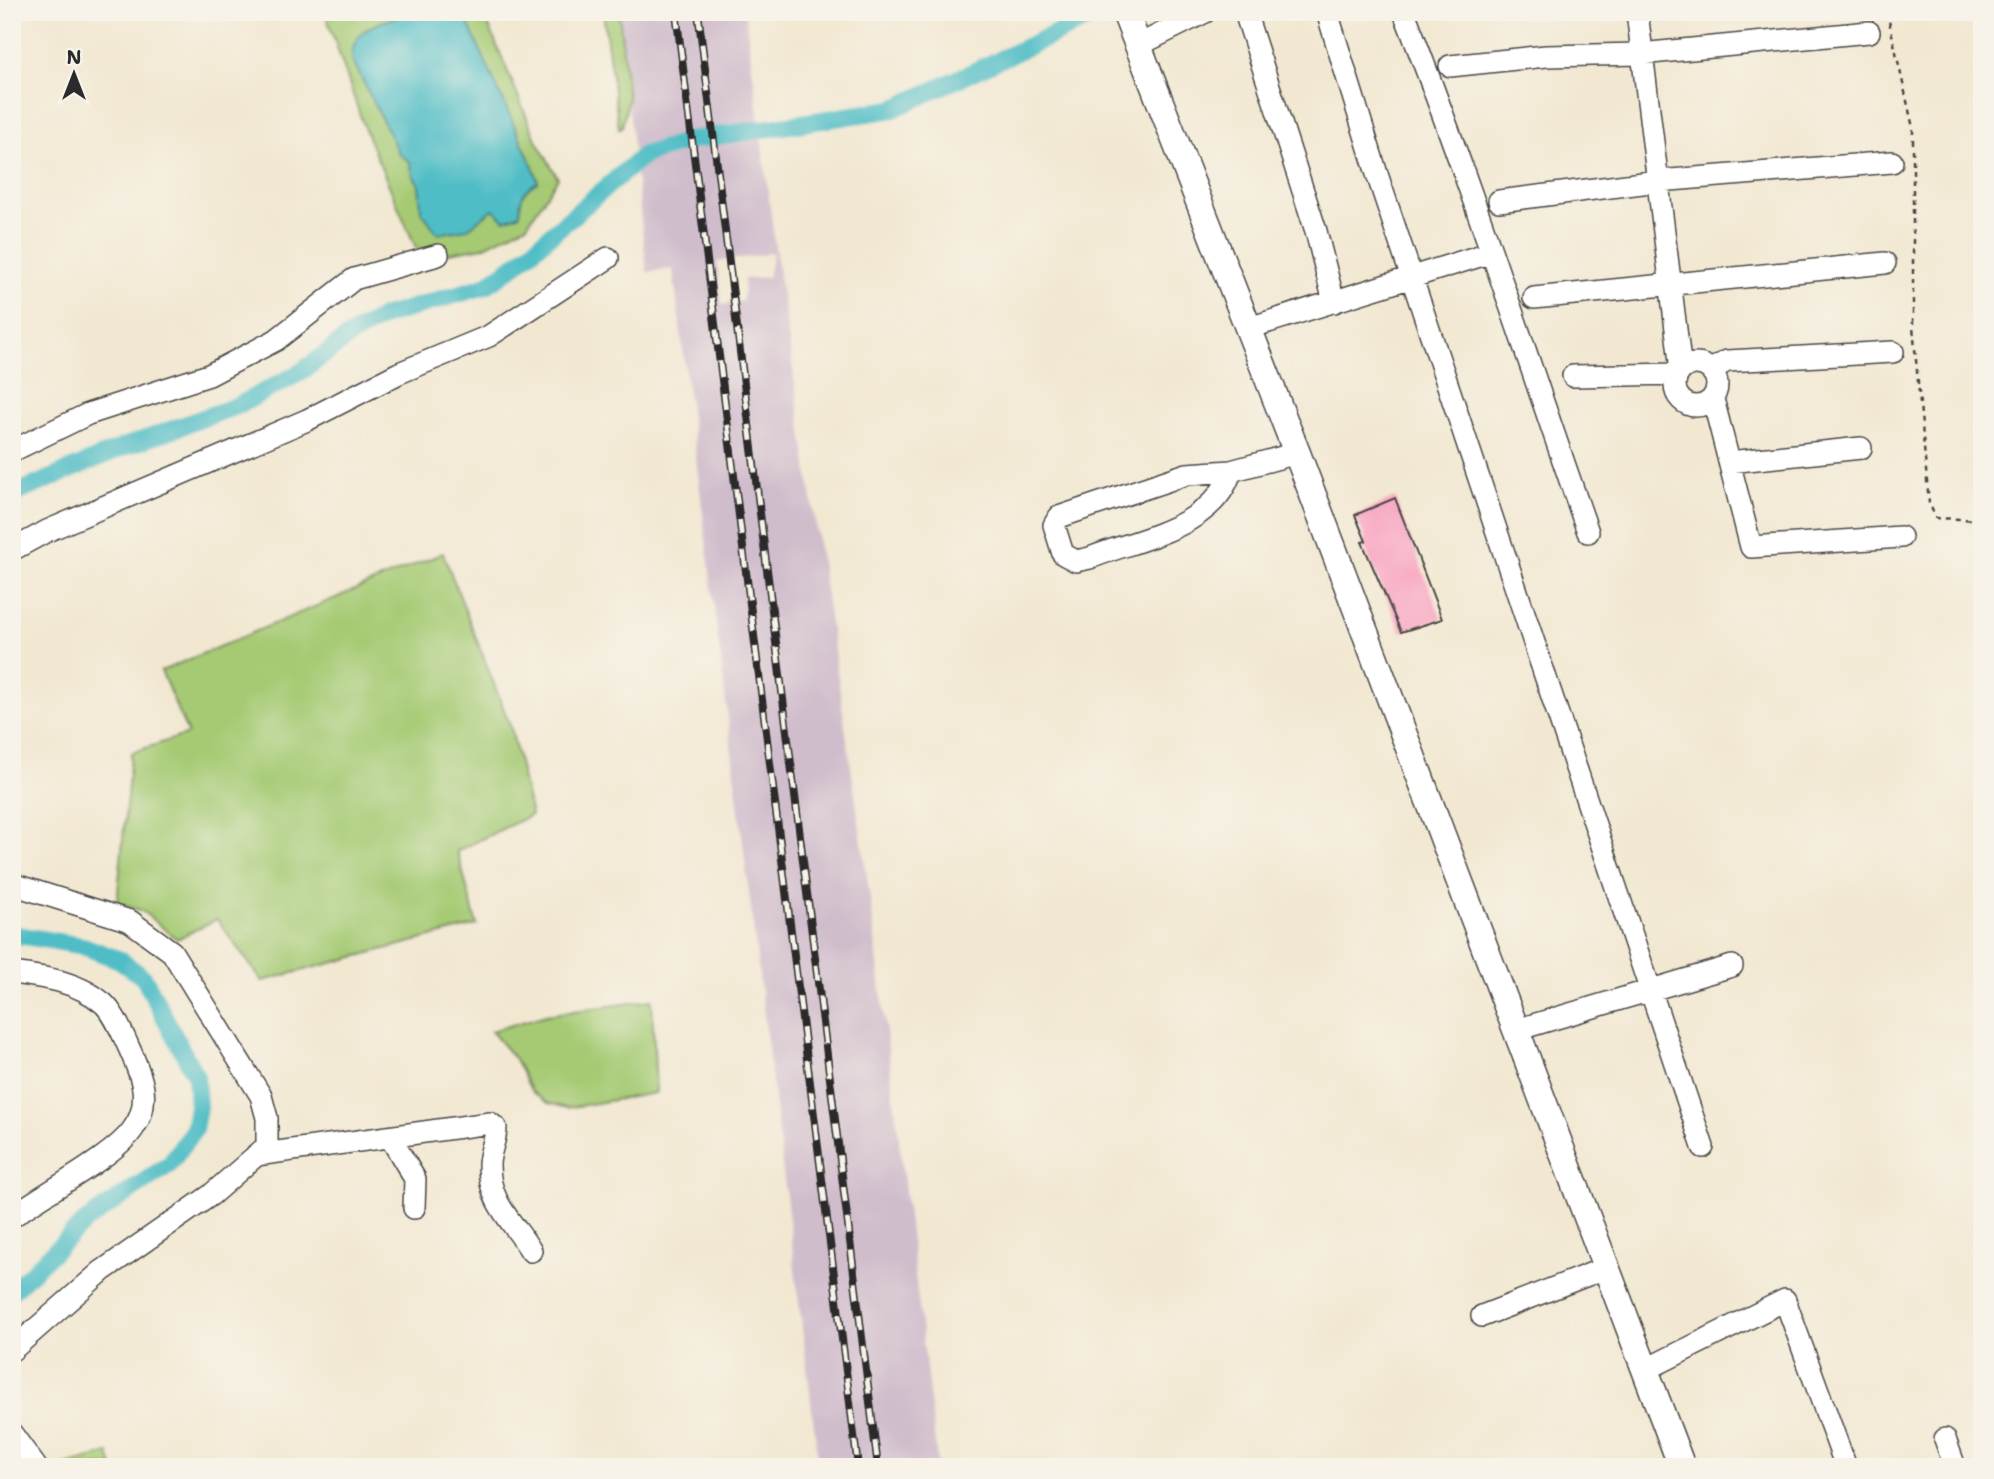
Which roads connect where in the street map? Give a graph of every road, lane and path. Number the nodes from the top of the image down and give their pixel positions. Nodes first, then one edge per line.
1 (1205, 12) edge
2 (1245, 12) edge
3 (1327, 12) edge
4 (1404, 12) edge
5 (1637, 12) edge
6 (1887, 12) edge
7 (1131, 29) edge
8 (1869, 32) dead end
9 (1640, 54) junction
10 (1450, 66) dead end
11 (1892, 162) dead end
12 (1658, 181) junction
13 (1499, 201) dead end
14 (1489, 253) junction
15 (438, 255) dead end
16 (608, 258) dead end
17 (1885, 264) dead end
18 (1414, 278) junction
19 (1669, 283) junction
20 (1534, 298) dead end
21 (1334, 302) junction
22 (1249, 328) junction
23 (1894, 352) dead end
24 (1710, 370) junction
25 (1679, 372) junction
26 (1573, 376) dead end
27 (1713, 399) junction
28 (1861, 448) dead end
29 (12, 451) edge
30 (1297, 453) junction
31 (1729, 462) junction
32 (1231, 471) junction
33 (1982, 520) edge
34 (1588, 532) dead end
35 (1901, 537) dead end
36 (12, 550) edge
37 (12, 884) edge
38 (1732, 966) dead end
39 (12, 973) edge
40 (1653, 990) junction
41 (1516, 1030) junction
42 (390, 1137) junction
43 (1703, 1147) dead end
44 (256, 1155) junction
45 (414, 1208) dead end
46 (12, 1217) edge
47 (531, 1251) dead end
48 (1608, 1267) junction
49 (1482, 1316) dead end
50 (12, 1350) edge
51 (1647, 1369) junction
52 (12, 1434) edge
53 (1945, 1439) dead end
54 (36, 1467) edge
55 (1682, 1467) edge
56 (1846, 1467) edge
57 (1955, 1467) edge

1 - 7 street
2 - 21 street
3 - 18 street
4 - 14 street
5 - 9 street
6 - 33 path
7 - 22 main road
8 - 9 street
9 - 10 street
9 - 12 street
11 - 12 street
12 - 13 street
12 - 19 street
14 - 18 street
14 - 34 street
15 - 29 street
16 - 36 street
17 - 19 street
18 - 21 street
18 - 40 street
19 - 20 street
19 - 25 street
21 - 22 street
22 - 30 main road
23 - 24 street
24 - 25 street
24 - 27 street
25 - 26 street
25 - 27 street
27 - 31 street
28 - 31 street
30 - 32 street
30 - 41 main road
31 - 35 street
32 - 32 street
37 - 44 street
38 - 40 street
39 - 46 street
40 - 41 street
40 - 43 street
41 - 48 main road
42 - 44 street
42 - 45 street
42 - 47 street
44 - 50 street
48 - 49 street
48 - 51 main road
51 - 55 main road
51 - 56 street
52 - 54 street
53 - 57 street

